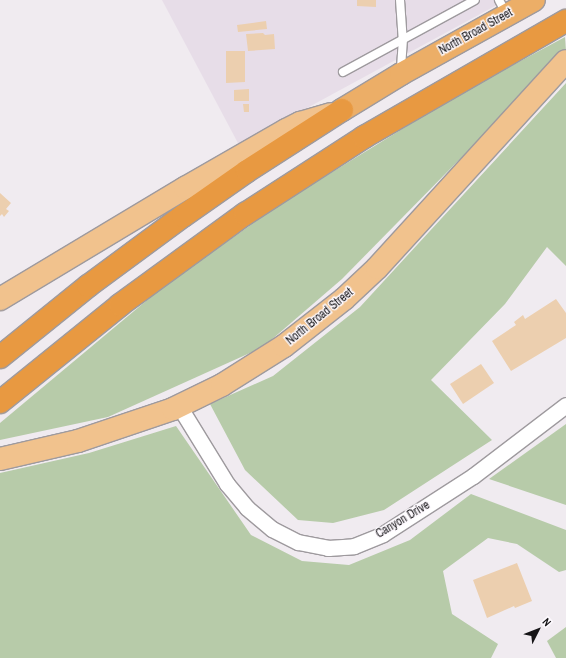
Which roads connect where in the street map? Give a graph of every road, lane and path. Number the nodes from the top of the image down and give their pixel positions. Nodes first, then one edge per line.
1 (400, 0) edge
2 (475, 0) edge
3 (534, 0) edge
4 (503, 8) edge
5 (566, 21) edge
6 (403, 39) junction
7 (566, 61) edge
8 (343, 72) dead end
9 (401, 74) junction
10 (342, 110) junction
11 (0, 299) edge
12 (0, 357) edge
13 (0, 402) edge
14 (179, 406) junction
15 (566, 406) edge
16 (0, 459) edge

1 - 6 lane
2 - 6 lane
3 - 4 highway, North Broad Street
4 - 9 highway, North Broad Street
5 - 13 highway
6 - 8 lane
6 - 9 lane
7 - 14 main road, North Broad Street
9 - 10 highway, North Broad Street
10 - 11 main road, North Broad Street
10 - 12 highway
14 - 15 street, Canyon Drive
14 - 16 main road, North Broad Street

